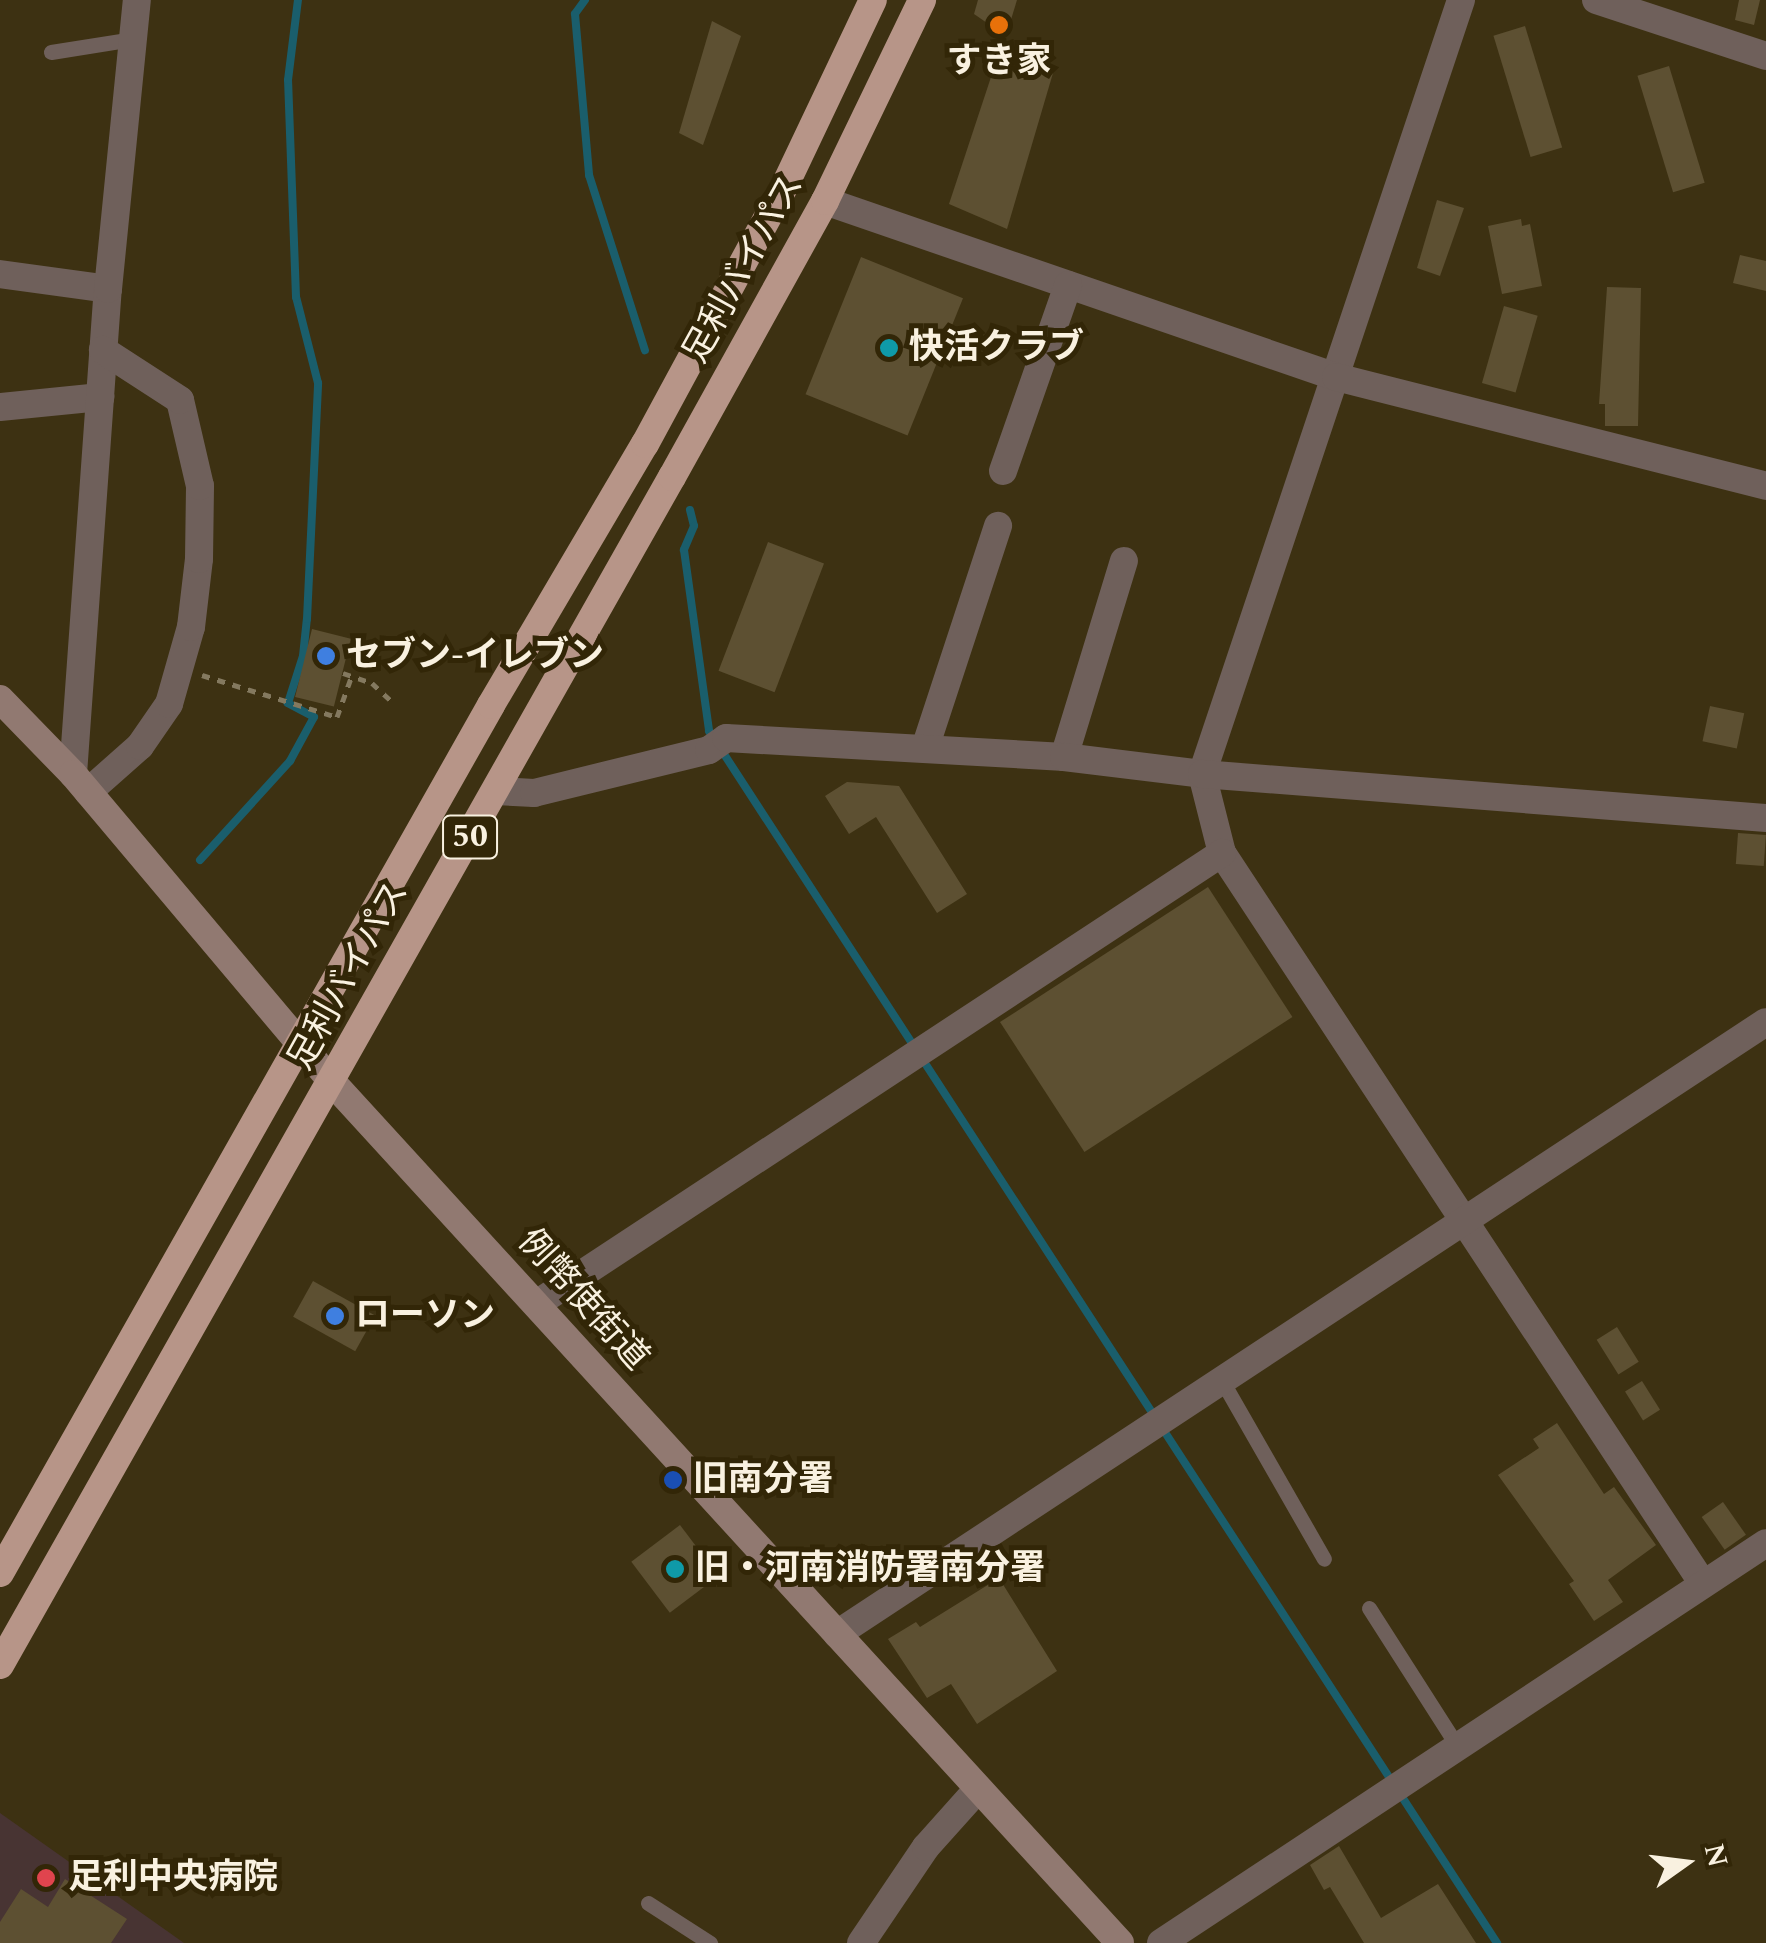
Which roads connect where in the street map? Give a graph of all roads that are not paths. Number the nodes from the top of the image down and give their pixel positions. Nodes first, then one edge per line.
1 (137, 0) edge
2 (873, 0) edge
3 (922, 0) edge
4 (1461, 0) edge
5 (1596, 0) edge
6 (132, 39) junction
7 (50, 52) dead end
8 (1766, 56) edge
9 (825, 201) junction
10 (0, 274) edge
11 (1068, 285) junction
12 (108, 289) junction
13 (104, 350) junction
14 (1336, 377) junction
15 (101, 397) junction
16 (0, 407) edge
17 (1003, 470) dead end
18 (1766, 486) edge
19 (998, 526) dead end
20 (1124, 561) dead end
21 (0, 699) edge
22 (925, 748) junction
23 (1064, 758) junction
24 (1202, 774) junction
25 (81, 783) junction
26 (496, 790) junction
27 (1766, 818) edge
28 (1222, 853) junction
29 (1766, 1022) edge
30 (299, 1044) junction
31 (332, 1082) junction
32 (1463, 1218) junction
33 (538, 1303) junction
34 (1220, 1378) junction
35 (1766, 1543) edge
36 (1324, 1559) dead end
37 (0, 1572) edge
38 (1703, 1584) junction
39 (1369, 1608) dead end
40 (837, 1634) junction
41 (0, 1665) edge
42 (1458, 1747) junction
43 (977, 1790) junction
44 (648, 1903) dead end
45 (710, 1943) edge
46 (861, 1943) edge
47 (1120, 1943) edge
48 (1161, 1943) edge

1 - 6 street
2 - 30 highway, 足利バイパス / 50
3 - 9 highway, 足利バイパス / 50
4 - 14 street
5 - 8 street
6 - 7 lane
6 - 12 street
9 - 11 street
9 - 26 highway, 足利バイパス / 50
10 - 12 street
11 - 14 street
11 - 17 street
12 - 13 street
13 - 15 street
13 - 25 street
14 - 18 street
14 - 24 street
15 - 16 street
15 - 25 street
19 - 22 street
20 - 23 street
21 - 25 main road, 例幣使街道
22 - 23 street
22 - 26 street
23 - 24 street
24 - 27 street
24 - 28 street
25 - 30 main road, 例幣使街道
26 - 31 highway, 足利バイパス / 50
28 - 32 street
28 - 33 street
29 - 32 street
30 - 31 main road, 例幣使街道
30 - 37 highway, 足利バイパス / 50
31 - 33 main road, 例幣使街道
31 - 41 highway, 足利バイパス / 50
32 - 34 street
32 - 38 street
33 - 40 main road, 例幣使街道
34 - 36 lane
34 - 40 street
35 - 38 street
38 - 42 street
39 - 42 lane
40 - 43 main road, 例幣使街道
42 - 48 street
43 - 46 street
43 - 47 main road, 例幣使街道
44 - 45 lane

